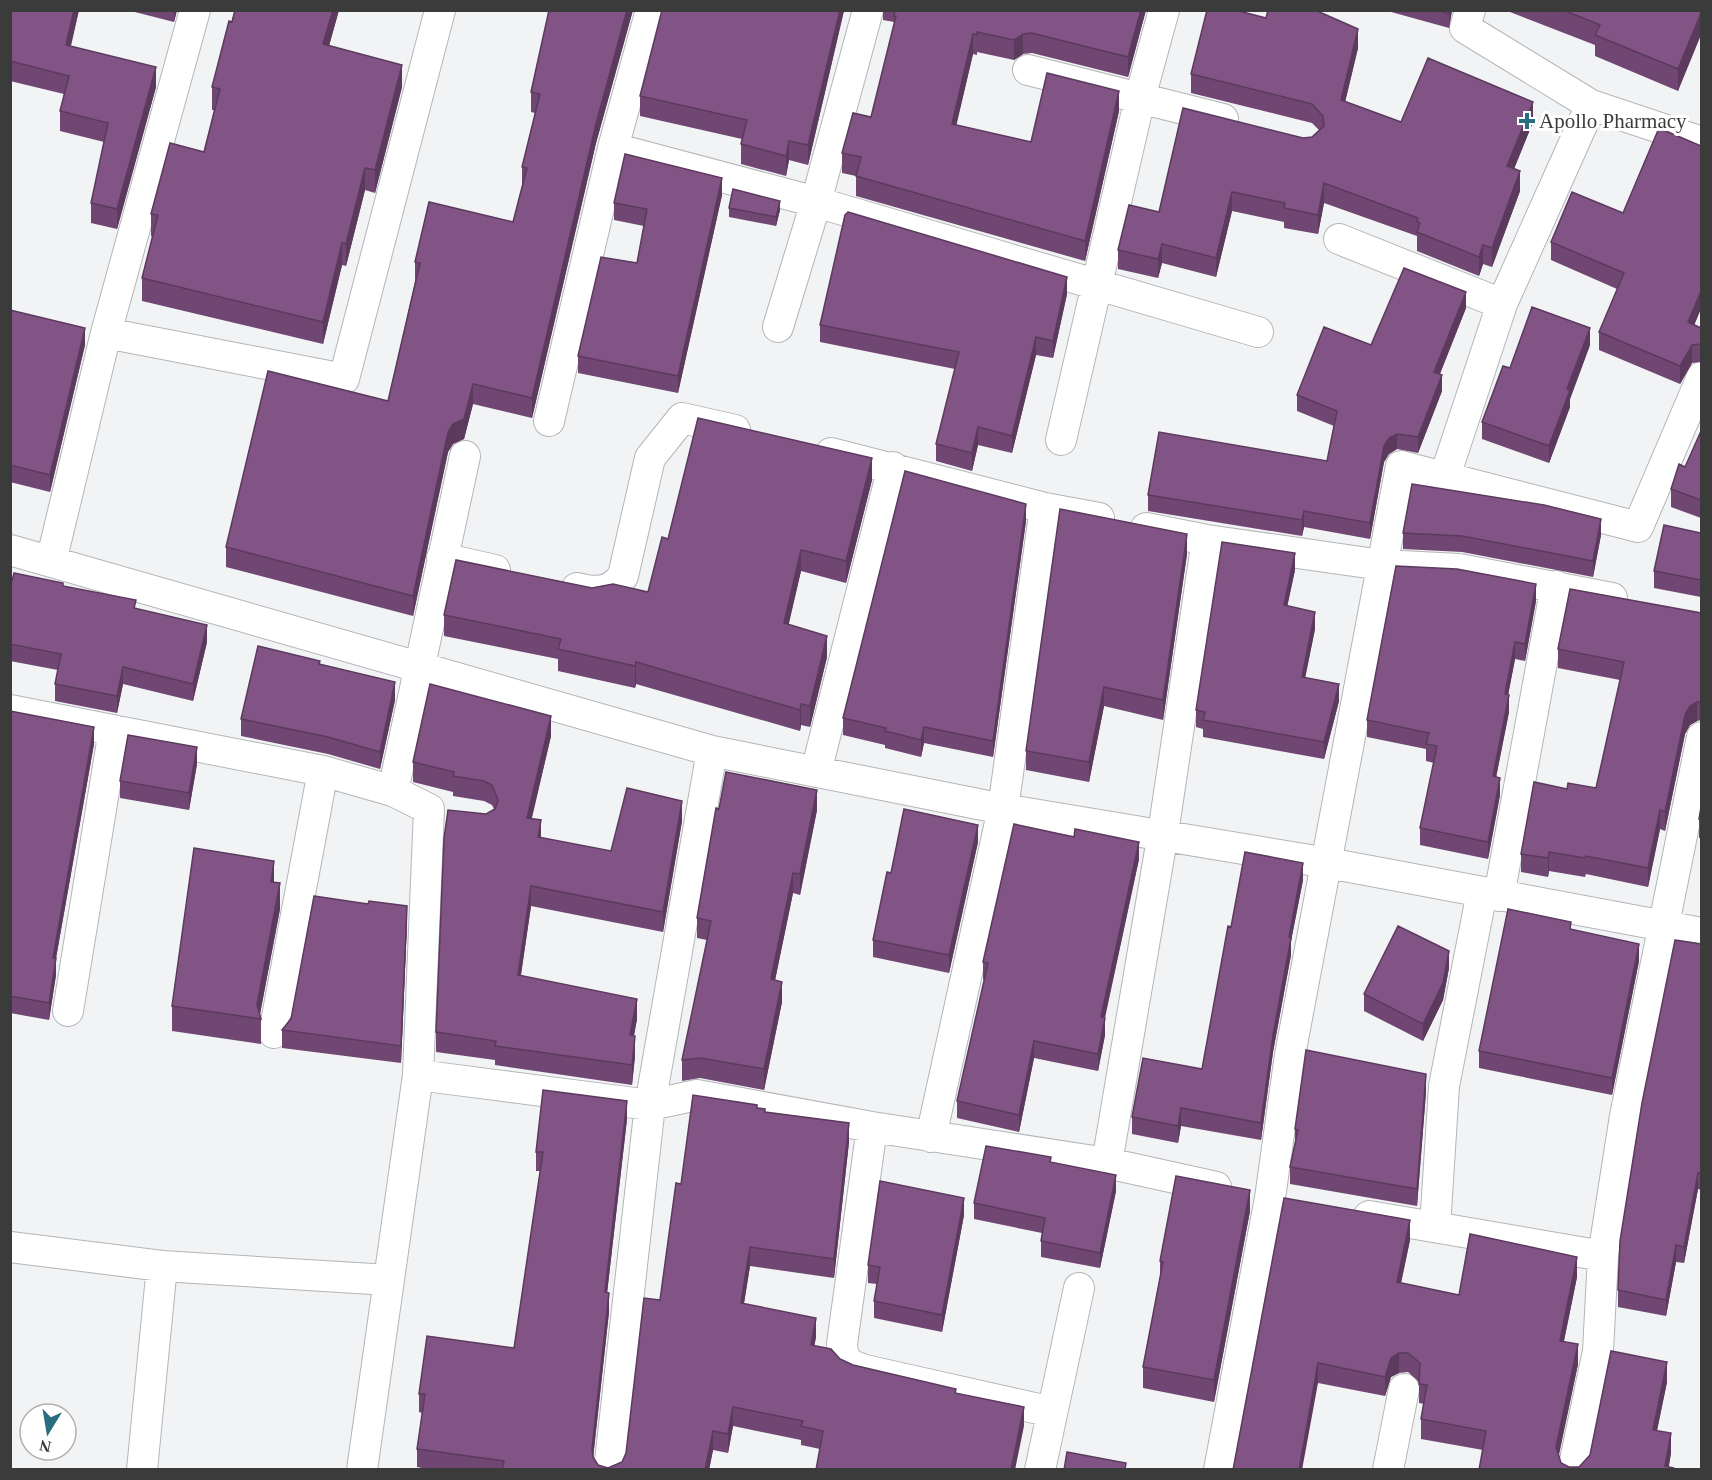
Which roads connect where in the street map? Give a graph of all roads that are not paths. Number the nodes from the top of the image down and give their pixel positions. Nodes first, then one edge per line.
1 (195, 10) edge
2 (440, 10) edge
3 (651, 10) edge
4 (868, 10) edge
5 (1164, 10) edge
6 (1470, 10) edge
7 (1028, 70) dead end
8 (1140, 98) junction
9 (1591, 105) junction
10 (1252, 126) edge
11 (1701, 141) edge
12 (613, 148) junction
13 (816, 202) junction
14 (1339, 239) dead end
15 (1096, 283) junction
16 (1502, 304) junction
17 (778, 327) dead end
18 (1258, 332) dead end
19 (106, 333) junction
20 (1701, 377) edge
21 (549, 421) dead end
22 (764, 437) edge
23 (1061, 440) dead end
24 (799, 445) edge
25 (465, 456) dead end
26 (893, 467) junction
27 (1444, 479) junction
28 (1045, 508) junction
29 (1207, 540) junction
30 (10, 550) edge
31 (442, 558) junction
32 (51, 562) junction
33 (1382, 566) junction
34 (519, 575) edge
35 (552, 583) edge
36 (1556, 586) junction
37 (1644, 604) edge
38 (418, 667) junction
39 (10, 710) edge
40 (114, 730) junction
41 (1701, 737) edge
42 (712, 751) junction
43 (323, 771) junction
44 (816, 772) junction
45 (393, 791) junction
46 (429, 809) junction
47 (1003, 809) junction
48 (460, 815) edge
49 (1163, 833) junction
50 (1328, 862) junction
51 (1490, 894) junction
52 (1665, 924) junction
53 (1701, 933) edge
54 (68, 1011) dead end
55 (273, 1033) dead end
56 (418, 1075) junction
57 (650, 1105) junction
58 (872, 1127) junction
59 (931, 1137) junction
60 (1107, 1163) junction
61 (1282, 1200) junction
62 (1341, 1211) edge
63 (1435, 1227) junction
64 (10, 1247) edge
65 (1603, 1256) junction
66 (162, 1266) junction
67 (389, 1280) junction
68 (1079, 1288) dead end
69 (1404, 1389) dead end
70 (1052, 1412) junction
71 (142, 1470) edge
72 (362, 1470) edge
73 (609, 1470) edge
74 (1040, 1470) edge
75 (1219, 1470) edge
76 (1388, 1470) edge
77 (1573, 1470) edge

1 - 19 street
2 - 19 street
3 - 12 street
4 - 13 street
5 - 8 street
6 - 9 street
7 - 8 street
8 - 10 street
8 - 15 street
9 - 11 street
9 - 16 street
12 - 13 street
12 - 21 street
13 - 15 street
13 - 17 street
14 - 16 street
15 - 18 street
15 - 23 street
16 - 27 street
19 - 32 street
20 - 27 street
22 - 35 street
24 - 26 street
25 - 31 street
26 - 28 street
26 - 44 street
27 - 33 street
28 - 29 street
28 - 47 street
29 - 33 street
29 - 49 street
30 - 32 street
31 - 34 street
31 - 38 street
32 - 38 street
33 - 36 street
33 - 50 street
36 - 37 street
36 - 51 street
38 - 42 street
38 - 45 street
39 - 40 street
40 - 43 street
40 - 54 street
41 - 52 street
42 - 44 street
42 - 57 street
43 - 45 street
43 - 55 street
44 - 47 street
45 - 46 street
46 - 48 street
46 - 56 street
47 - 49 street
47 - 59 street
49 - 50 street
49 - 60 street
50 - 51 street
50 - 61 street
51 - 52 street
51 - 63 street
52 - 53 street
52 - 65 street
56 - 57 street
56 - 67 street
57 - 58 street
57 - 73 street
58 - 59 street
58 - 70 street
59 - 60 street
60 - 61 street
61 - 75 street
62 - 63 street
63 - 65 street
64 - 66 street
65 - 77 street
66 - 67 street
66 - 71 street
67 - 72 street
68 - 70 street
69 - 76 street
70 - 74 street

